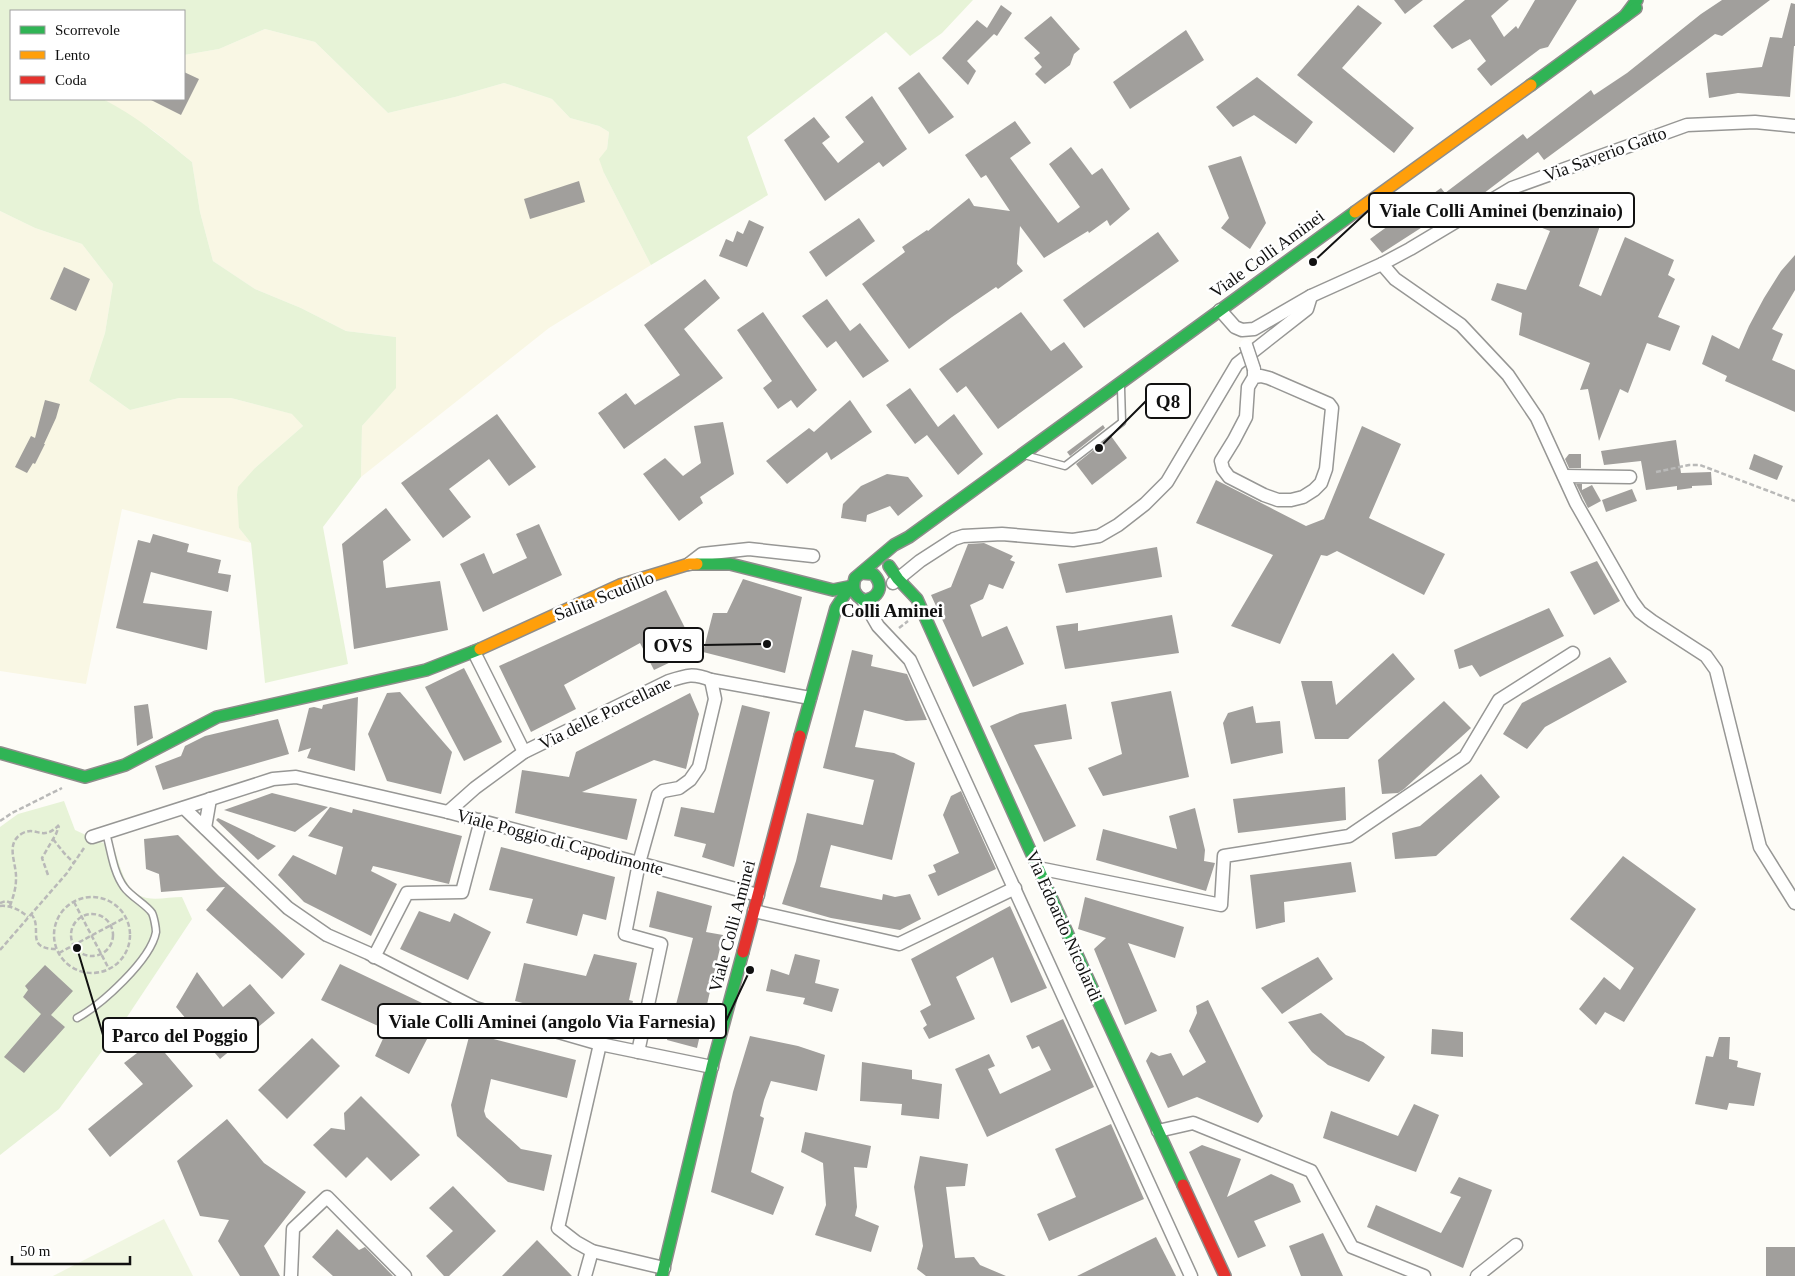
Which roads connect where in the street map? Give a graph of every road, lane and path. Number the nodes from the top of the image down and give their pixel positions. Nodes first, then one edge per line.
1 (1637, 0) edge
2 (1647, 0) edge
3 (1625, 16) junction
4 (1795, 126) edge
5 (1382, 264) junction
6 (1311, 296) junction
7 (1220, 310) junction
8 (1242, 330) junction
9 (1254, 373) junction
10 (1120, 383) junction
11 (1022, 455) junction
12 (1656, 472) dead end
13 (1564, 476) junction
14 (1630, 477) dead end
15 (1795, 501) edge
16 (909, 537) junction
17 (813, 556) dead end
18 (689, 564) junction
19 (889, 566) junction
20 (862, 574) junction
21 (898, 579) junction
22 (853, 586) junction
23 (880, 588) junction
24 (863, 600) junction
25 (833, 616) junction
26 (914, 617) dead end
27 (896, 630) dead end
28 (474, 652) junction
29 (1572, 653) dead end
30 (711, 680) junction
31 (810, 698) junction
32 (524, 752) junction
33 (0, 753) edge
34 (85, 777) junction
35 (210, 799) junction
36 (184, 808) junction
37 (448, 812) junction
38 (480, 820) junction
39 (0, 822) edge
40 (205, 828) junction
41 (106, 832) junction
42 (92, 837) joint
43 (53, 839) junction
44 (74, 863) junction
45 (640, 863) junction
46 (1038, 868) junction
47 (48, 875) dead end
48 (1014, 888) junction
49 (758, 895) junction
50 (74, 902) junction
51 (1795, 903) edge
52 (10, 904) junction
53 (0, 905) edge
54 (754, 911) junction
55 (31, 914) junction
56 (28, 917) junction
57 (82, 917) junction
58 (126, 917) junction
59 (110, 926) junction
60 (91, 936) junction
61 (74, 945) junction
62 (57, 949) junction
63 (0, 950) edge
64 (59, 953) junction
65 (101, 954) junction
66 (374, 957) junction
67 (109, 969) junction
68 (77, 1018) dead end
69 (600, 1044) junction
70 (638, 1052) junction
71 (712, 1067) junction
72 (1158, 1131) junction
73 (1516, 1245) dead end
74 (592, 1251) junction
75 (663, 1272) edge
76 (291, 1276) edge
77 (405, 1276) edge
78 (585, 1276) edge
79 (1191, 1276) edge
80 (1225, 1276) edge
81 (1424, 1276) edge
82 (1477, 1276) edge

1 - 3 main road
2 - 3 main road, Viale Colli Aminei
3 - 7 main road, Viale Colli Aminei
4 - 5 street, Via Saverio Gatto
5 - 6 street, Via Saverio Gatto
5 - 13 street
6 - 8 street, Via Saverio Gatto
6 - 21 street
7 - 8 street
7 - 10 main road, Viale Colli Aminei
8 - 9 street, bridge
9 - 9 street
10 - 11 main road, Viale Colli Aminei
10 - 11 lane
11 - 16 main road, Viale Colli Aminei
12 - 15 path
13 - 14 street
13 - 51 street
16 - 19 main road, Viale Colli Aminei
16 - 20 main road, Viale Colli Aminei
17 - 18 street
18 - 22 main road, Salita Scudillo
18 - 28 main road, Salita Scudillo
19 - 21 main road, Via Edoardo Nicolardi
19 - 23 main road, Viale Colli Aminei
20 - 22 main road
20 - 23 main road
21 - 23 street
21 - 46 main road, Via Edoardo Nicolardi
22 - 24 main road
22 - 25 main road, Viale Colli Aminei
23 - 24 main road
24 - 25 main road
24 - 48 street, Via Edoardo Nicolardi
25 - 31 main road, Viale Colli Aminei
26 - 27 path
28 - 32 street
28 - 34 main road, Salita Scudillo
29 - 46 street
30 - 31 street, Via delle Porcellane
30 - 32 street, Via delle Porcellane
30 - 45 street
31 - 49 main road, Viale Colli Aminei
32 - 37 street, Via delle Porcellane
33 - 34 main road
34 - 39 path
35 - 36 street
35 - 37 street, Viale Poggio di Capodimonte
35 - 40 street
36 - 40 street
36 - 41 street
37 - 38 street, Viale Poggio di Capodimonte
38 - 45 street, Viale Poggio di Capodimonte
38 - 66 street
40 - 66 street
41 - 42 street
41 - 68 lane
42 - 44 path
43 - 44 path
43 - 47 path
43 - 52 path
44 - 55 path
45 - 49 street, Viale Poggio di Capodimonte
45 - 70 street
46 - 72 main road, Via Edoardo Nicolardi
48 - 54 street
48 - 79 street, Via Edoardo Nicolardi
49 - 54 main road, Viale Colli Aminei
50 - 57 path
50 - 58 path
50 - 62 path
52 - 53 path
52 - 56 path
54 - 71 main road, Viale Colli Aminei
55 - 56 path
55 - 62 path
56 - 63 path
57 - 59 path
57 - 60 path
57 - 61 path
58 - 59 path
58 - 67 path
59 - 60 path
59 - 65 path
60 - 61 path
60 - 65 path
61 - 64 path
61 - 65 path
62 - 64 path
64 - 67 path
65 - 67 path
66 - 69 street
69 - 70 street
69 - 74 street
70 - 71 street
71 - 75 main road, Viale Colli Aminei
72 - 80 main road, Via Edoardo Nicolardi
72 - 81 street
73 - 82 street
74 - 75 street
74 - 78 street
76 - 77 street

